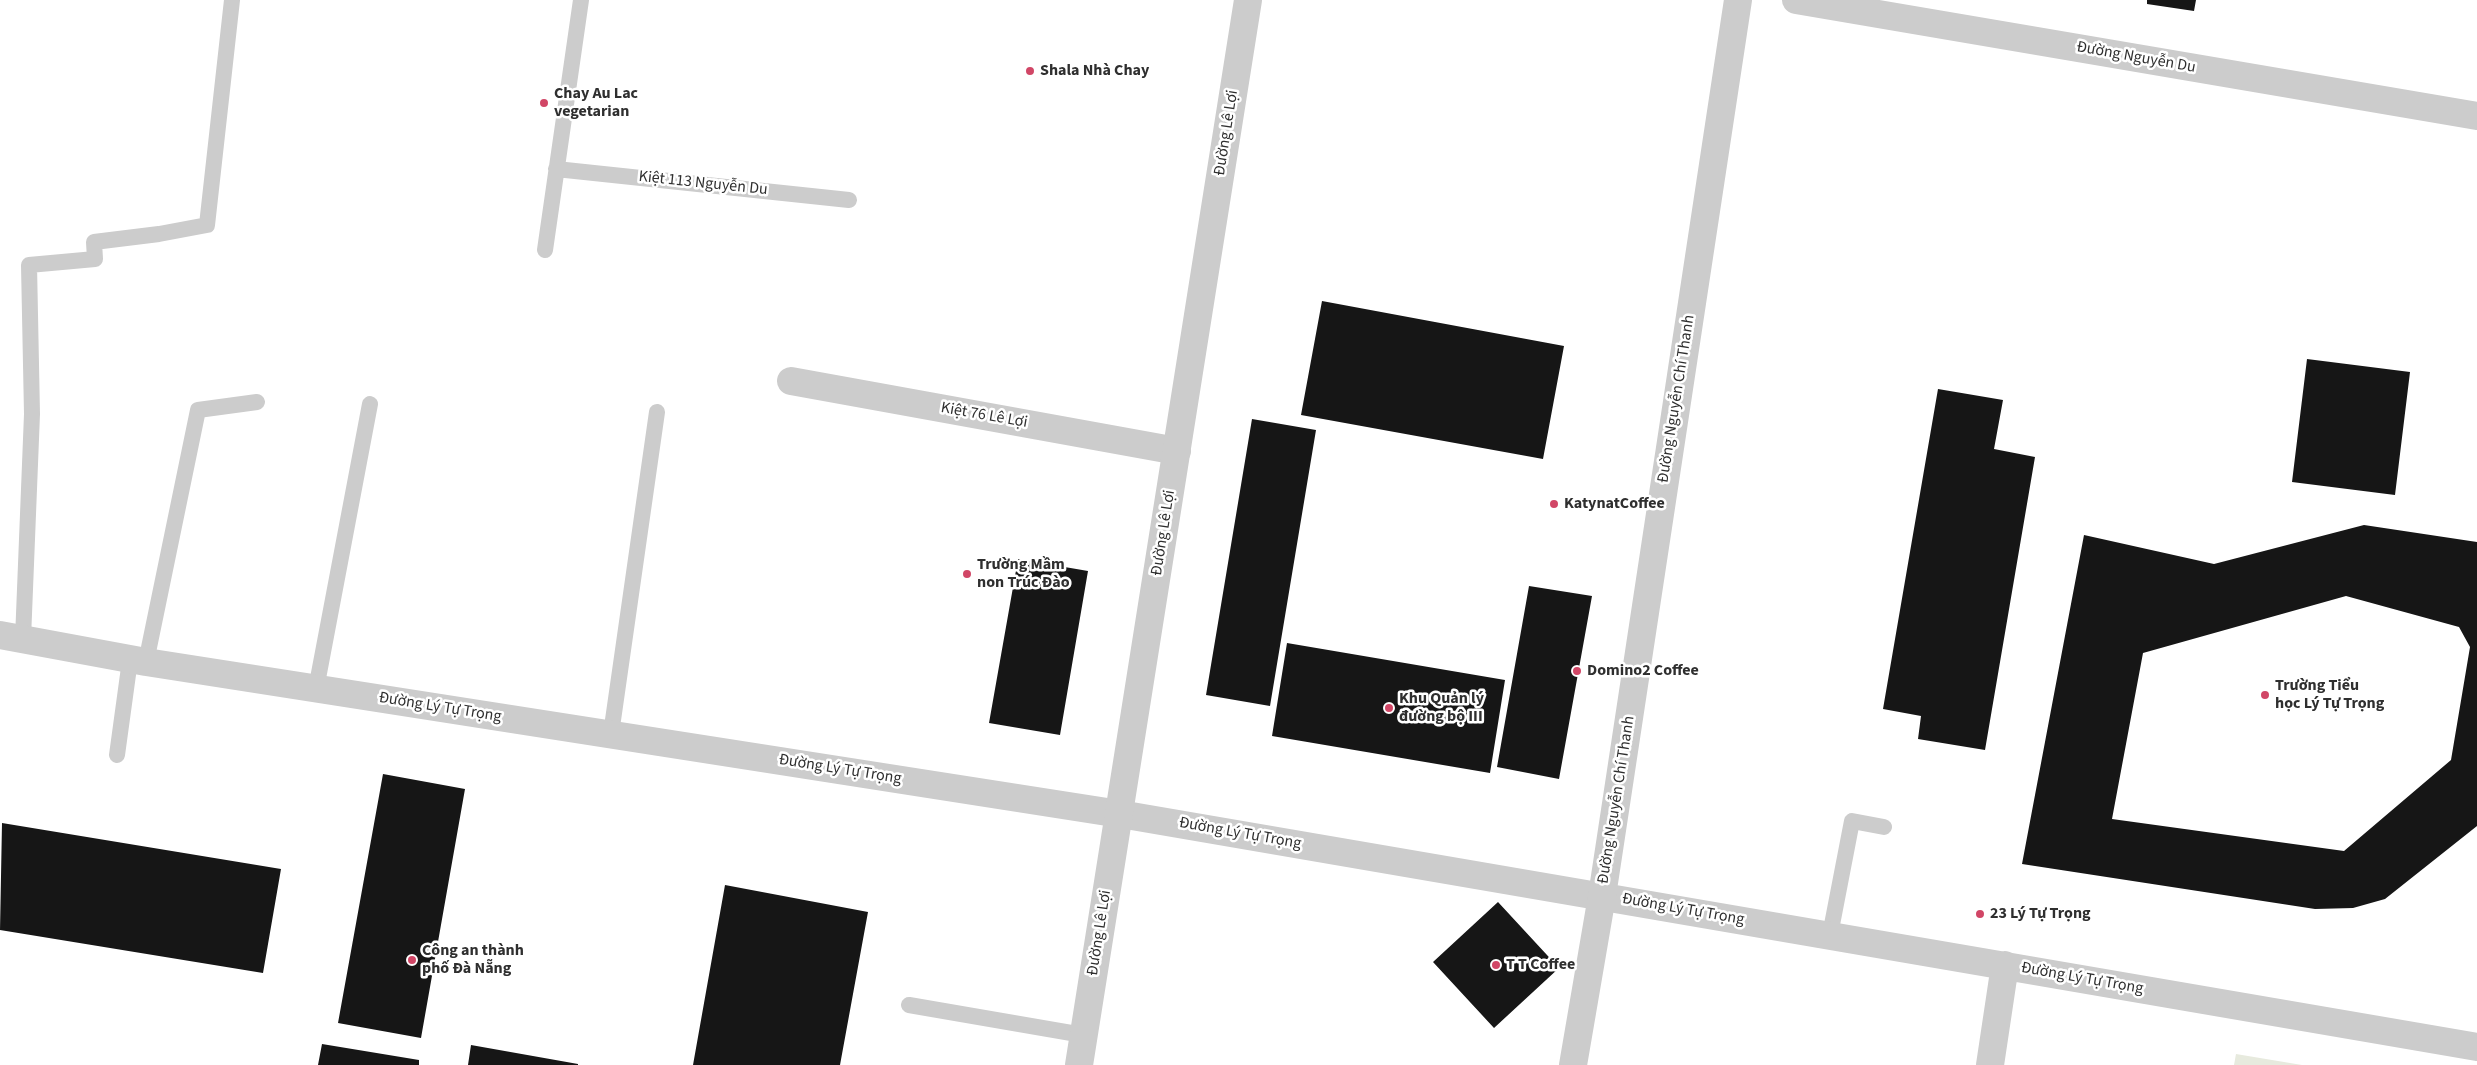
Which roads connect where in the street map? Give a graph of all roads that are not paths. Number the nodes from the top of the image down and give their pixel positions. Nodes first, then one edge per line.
1 (232, 0) edge
2 (581, 0) edge
3 (1248, 0) edge
4 (1738, 0) edge
5 (1796, 0) edge
6 (2477, 116) edge
7 (556, 169) junction
8 (849, 200) dead end
9 (545, 250) dead end
10 (791, 381) dead end
11 (257, 402) dead end
12 (370, 404) dead end
13 (657, 412) dead end
14 (1177, 451) junction
15 (12, 637) edge
16 (138, 661) junction
17 (316, 689) junction
18 (611, 734) junction
19 (117, 755) dead end
20 (1120, 814) junction
21 (1884, 827) dead end
22 (1602, 896) junction
23 (1830, 935) junction
24 (2005, 965) junction
25 (909, 1005) dead end
26 (1083, 1035) junction
27 (2477, 1047) edge
28 (1078, 1065) edge
29 (1573, 1065) edge
30 (1990, 1065) edge

1 - 15 lane
2 - 7 lane
3 - 14 street, Đường Lê Lợi
4 - 22 street, Đường Nguyễn Chí Thanh
5 - 6 street, Đường Nguyễn Du
7 - 8 lane, Kiệt 113 Nguyễn Du
7 - 9 lane
10 - 14 street, Kiệt 76 Lê Lợi
11 - 16 lane
12 - 17 lane
13 - 18 lane
14 - 20 street, Đường Lê Lợi
15 - 16 street, Đường Lý Tự Trọng
16 - 17 street, Đường Lý Tự Trọng
16 - 19 lane
17 - 18 street, Đường Lý Tự Trọng
18 - 20 street, Đường Lý Tự Trọng
20 - 22 street, Đường Lý Tự Trọng
20 - 26 street, Đường Lê Lợi
21 - 23 lane
22 - 23 street, Đường Lý Tự Trọng
22 - 29 street, Đường Nguyễn Chí Thanh
23 - 24 street, Đường Lý Tự Trọng
24 - 27 street, Đường Lý Tự Trọng
24 - 30 street
25 - 26 lane
26 - 28 street, Đường Lê Lợi

